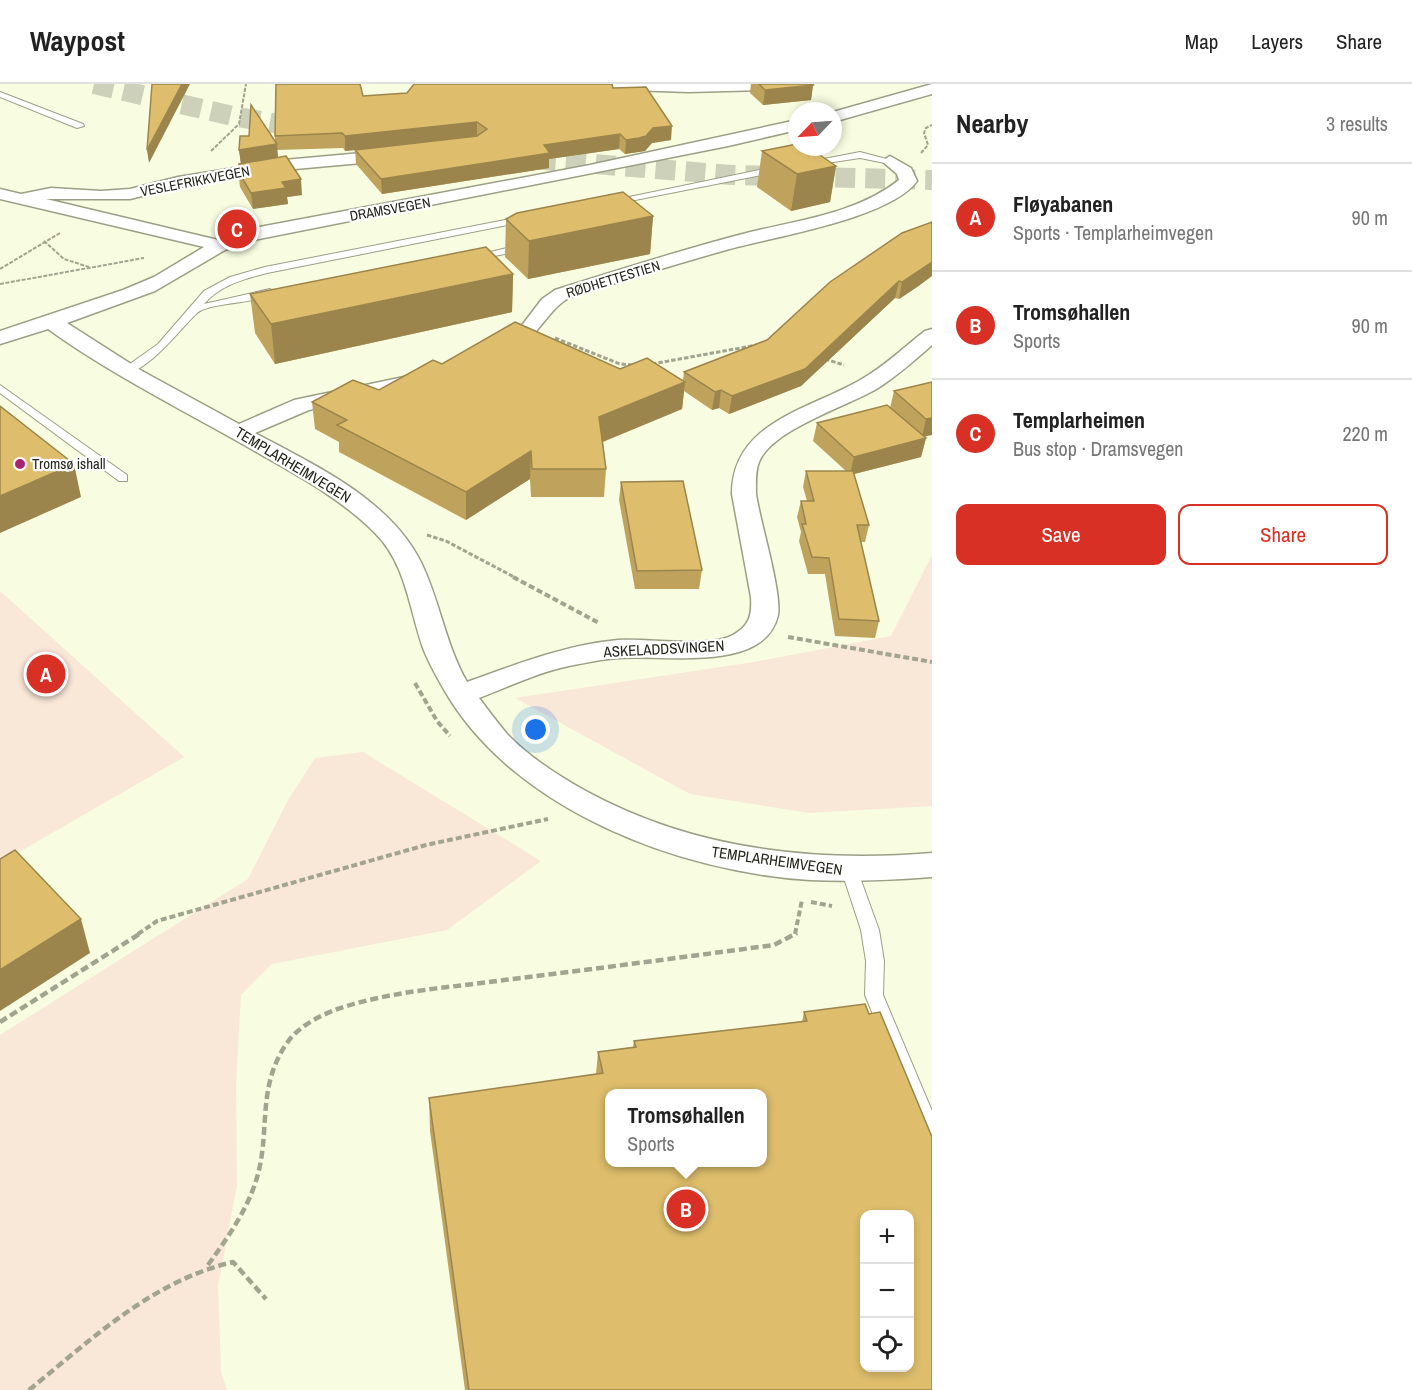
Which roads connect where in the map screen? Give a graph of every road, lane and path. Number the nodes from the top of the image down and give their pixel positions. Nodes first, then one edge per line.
1 (246, 84) edge
2 (599, 84) edge
3 (805, 84) edge
4 (932, 89) edge
5 (0, 94) edge
6 (900, 98) junction
7 (932, 105) edge
8 (842, 114) edge
9 (80, 126) dead end
10 (788, 127) edge
11 (411, 153) edge
12 (890, 161) joint
13 (795, 165) edge
14 (784, 168) edge
15 (178, 182) junction
16 (0, 194) edge
17 (20, 199) junction
18 (601, 204) edge
19 (534, 217) edge
20 (63, 232) dead end
21 (44, 241) junction
22 (218, 245) junction
23 (507, 251) dead end
24 (153, 256) dead end
25 (462, 259) edge
26 (96, 267) junction
27 (0, 269) edge
28 (0, 284) edge
29 (280, 291) edge
30 (194, 309) junction
31 (50, 321) junction
32 (530, 328) junction
33 (932, 335) edge
34 (0, 338) edge
35 (758, 345) edge
36 (478, 359) edge
37 (823, 359) edge
38 (646, 365) edge
39 (636, 366) edge
40 (126, 372) junction
41 (443, 374) edge
42 (879, 377) junction
43 (0, 388) edge
44 (238, 432) junction
45 (123, 478) dead end
46 (398, 543) junction
47 (758, 630) junction
48 (644, 648) junction
49 (932, 662) edge
50 (412, 675) dead end
51 (460, 694) junction
52 (452, 738) dead end
53 (539, 813) dead end
54 (932, 865) edge
55 (850, 872) junction
56 (802, 900) dead end
57 (0, 1022) edge
58 (932, 1134) edge
59 (208, 1265) junction
60 (266, 1299) dead end
61 (29, 1390) edge

1 - 15 path
2 - 3 street
4 - 6 street
5 - 9 lane
6 - 7 street
6 - 8 street
10 - 22 street, DRAMSVEGEN
11 - 15 street, VESLEFRIKKVEGEN
12 - 13 lane
12 - 32 street, RØDHETTESTIEN
14 - 18 lane
15 - 17 street, VESLEFRIKKVEGEN
16 - 17 street, VESLEFRIKKVEGEN
17 - 22 street, VESLEFRIKKVEGEN
19 - 30 lane
20 - 21 path
21 - 26 path
21 - 27 path
22 - 31 street, DRAMSVEGEN
23 - 25 lane
24 - 26 path
26 - 28 path
29 - 30 lane
30 - 40 lane
31 - 34 street, DRAMSVEGEN
31 - 40 street, TEMPLARHEIMVEGEN
32 - 36 street, RØDHETTESTIEN
32 - 39 path
33 - 42 street
35 - 38 path
37 - 42 path
40 - 44 street, TEMPLARHEIMVEGEN
41 - 44 street
42 - 47 street
43 - 45 lane
44 - 46 street, TEMPLARHEIMVEGEN
46 - 48 path
46 - 51 street, TEMPLARHEIMVEGEN
47 - 48 street, ASKELADDSVINGEN
47 - 49 path
48 - 51 street, ASKELADDSVINGEN
50 - 52 path
51 - 55 street, TEMPLARHEIMVEGEN
53 - 57 path
54 - 55 street, TEMPLARHEIMVEGEN
55 - 58 lane
56 - 59 path
59 - 60 path
59 - 61 path

